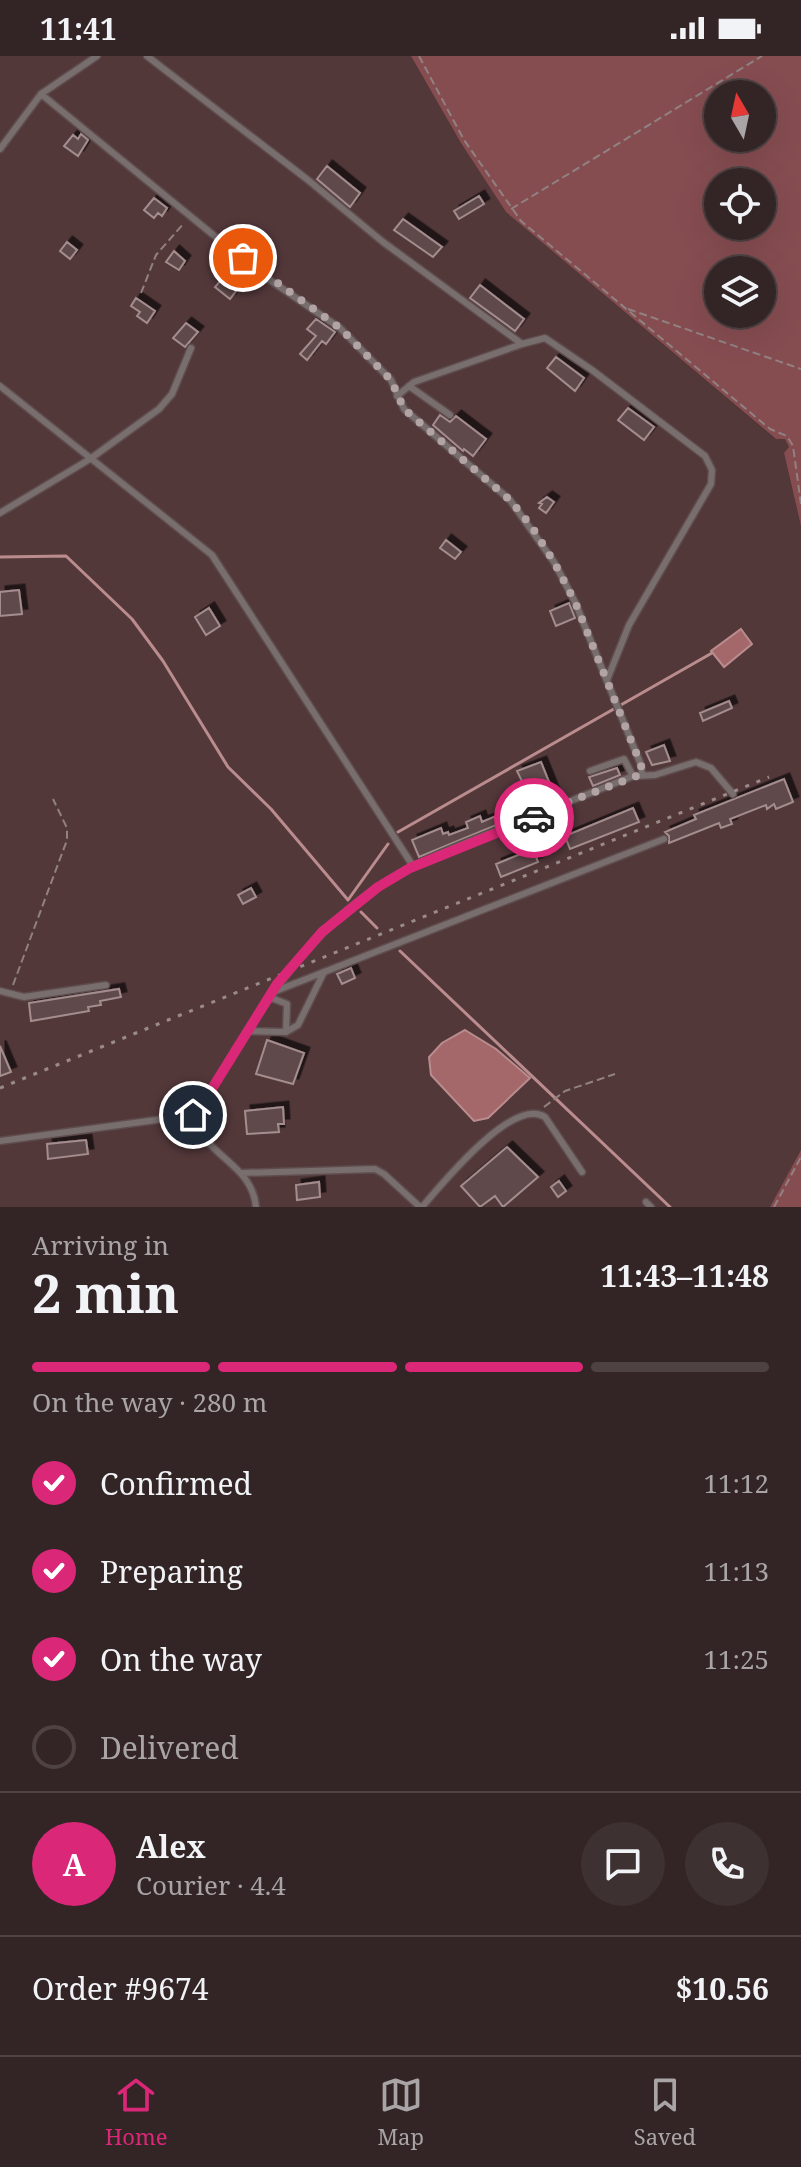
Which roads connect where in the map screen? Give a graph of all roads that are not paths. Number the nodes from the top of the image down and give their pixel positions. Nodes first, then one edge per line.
1 (97, 56) edge
2 (147, 56) edge
3 (41, 94) junction
4 (0, 149) edge
5 (522, 344) junction
6 (191, 348) dead end
7 (0, 386) edge
8 (409, 386) junction
9 (397, 396) junction
10 (450, 415) dead end
11 (90, 459) junction
12 (0, 513) edge
13 (607, 680) junction
14 (590, 771) dead end
15 (642, 774) junction
16 (633, 776) junction
17 (733, 794) dead end
18 (524, 799) dead end
19 (531, 817) junction
20 (664, 839) dead end
21 (413, 866) junction
22 (324, 972) junction
23 (106, 985) dead end
24 (0, 991) edge
25 (271, 994) junction
26 (248, 1031) junction
27 (286, 1032) junction
28 (193, 1115) junction
29 (0, 1141) edge
30 (582, 1172) dead end
31 (242, 1173) junction
32 (256, 1207) edge
33 (421, 1207) edge

1 - 3 lane
2 - 5 lane
3 - 4 lane
3 - 9 lane
5 - 8 lane
5 - 13 lane
6 - 11 lane
7 - 11 lane
8 - 9 lane
8 - 10 lane
9 - 13 lane
11 - 12 lane
11 - 21 lane
13 - 15 lane
14 - 16 lane
15 - 16 lane
15 - 17 lane
16 - 19 lane
18 - 19 lane
19 - 21 lane
20 - 22 lane
21 - 25 lane
22 - 25 lane
22 - 27 lane
23 - 24 lane
25 - 26 lane
25 - 27 lane
26 - 27 lane
26 - 28 lane
28 - 29 lane
28 - 31 lane
30 - 33 lane
31 - 32 lane
31 - 33 lane

